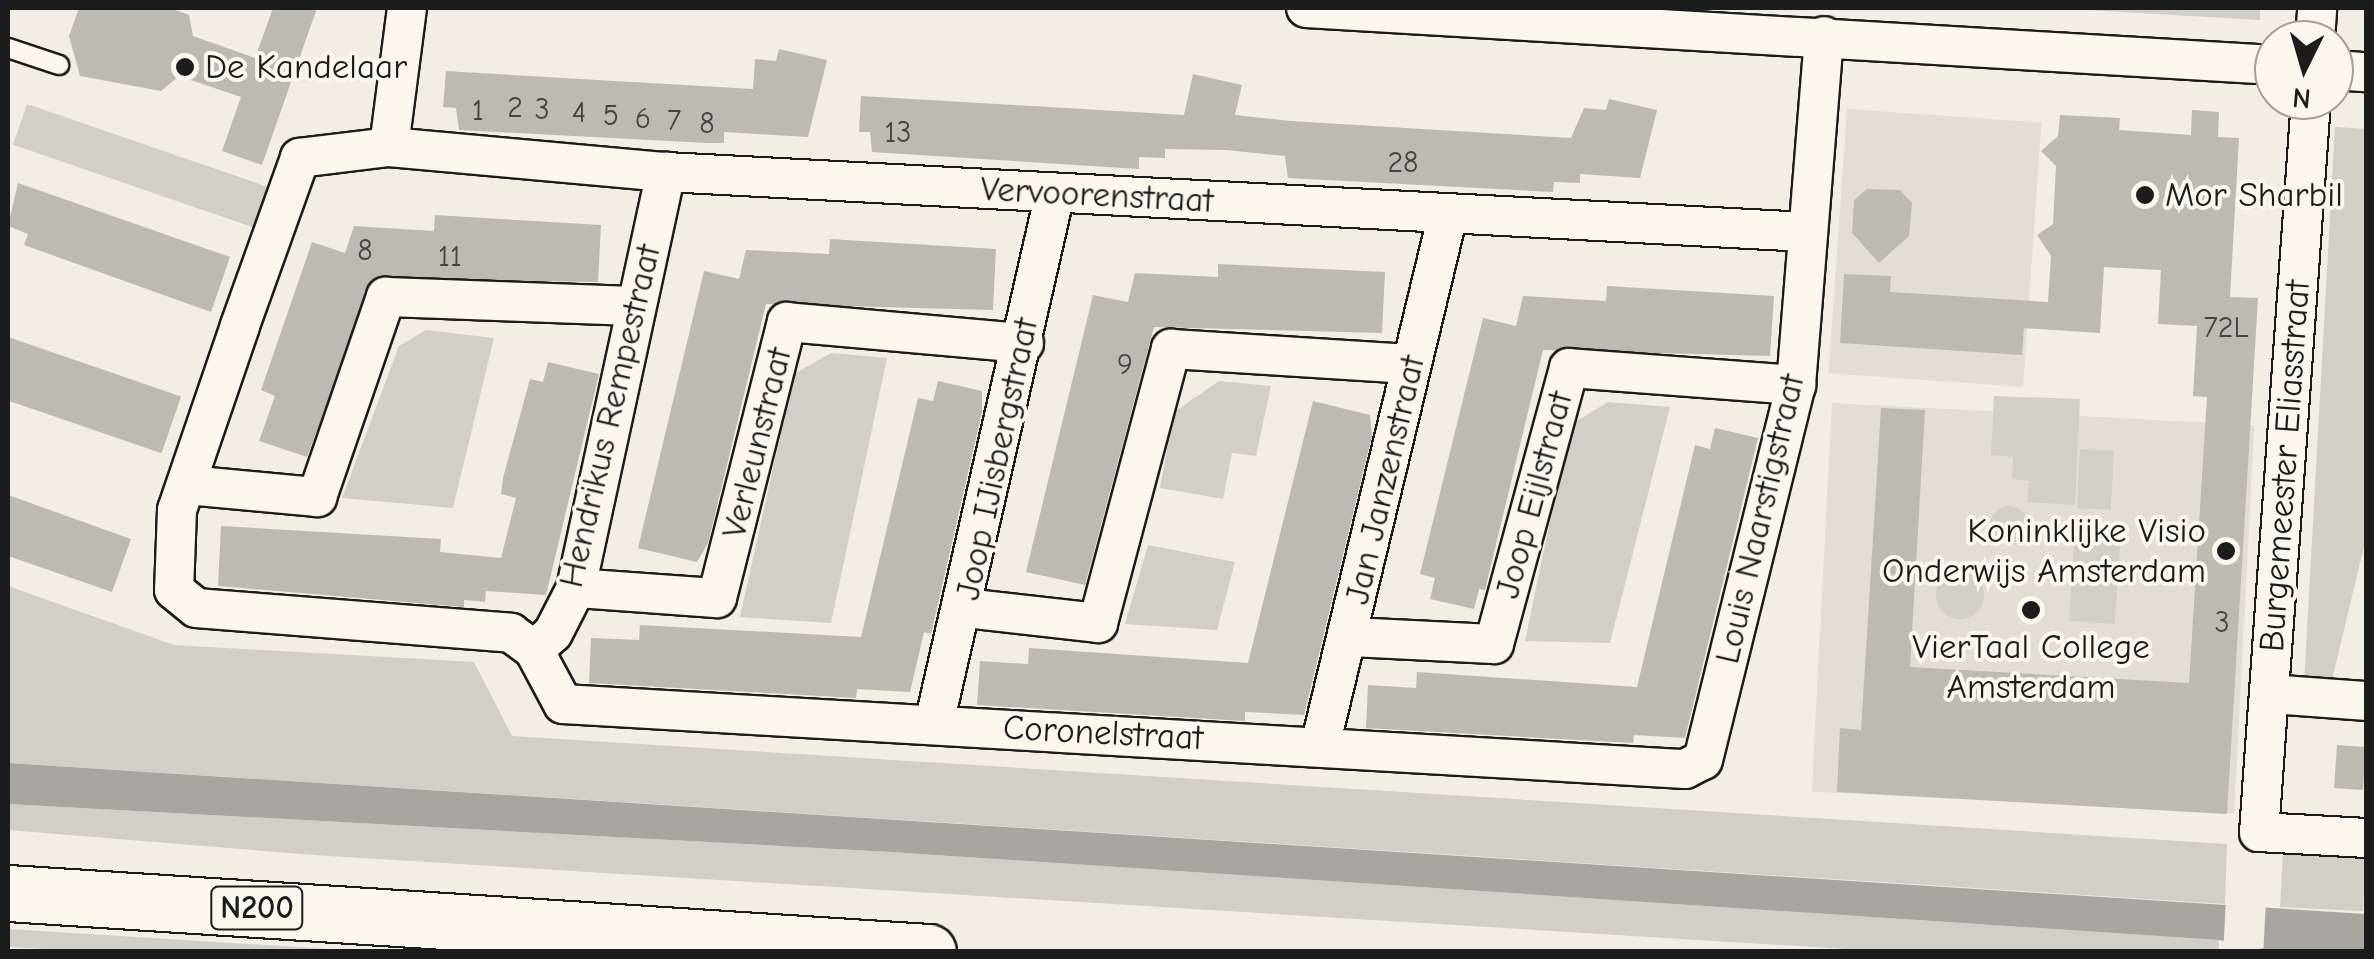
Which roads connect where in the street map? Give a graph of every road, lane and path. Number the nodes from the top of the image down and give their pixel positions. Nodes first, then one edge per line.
1 (408, 8) edge
2 (1306, 8) edge
3 (1824, 36) junction
4 (8, 48) edge
5 (2254, 64) edge
6 (59, 65) dead end
7 (2310, 120) edge
8 (389, 147) junction
9 (666, 172) junction
10 (1055, 193) junction
11 (1448, 214) junction
12 (1806, 232) junction
13 (634, 306) junction
14 (1024, 343) junction
15 (1411, 364) junction
16 (1796, 385) junction
17 (186, 485) junction
18 (576, 588) junction
19 (965, 608) junction
20 (1350, 636) junction
21 (534, 650) junction
22 (2270, 694) junction
23 (2366, 701) edge
24 (934, 724) junction
25 (1320, 746) junction
26 (1703, 760) joint
27 (2366, 838) edge
28 (8, 893) edge
29 (928, 952) edge

1 - 8 street
2 - 3 street
3 - 5 street
3 - 12 street, Louis Naarstigstraat
4 - 6 lane
7 - 22 street, Burgemeester Eliasstraat
8 - 9 street, Vervoorenstraat
8 - 17 street, Vervoorenstraat
9 - 10 street, Vervoorenstraat
9 - 13 street, Hendrikus Rempestraat
10 - 11 street, Vervoorenstraat
10 - 14 street, Joop IJisbergstraat
11 - 12 street, Vervoorenstraat
11 - 15 street, Jan Janzenstraat
12 - 16 street, Louis Naarstigstraat
13 - 17 street
13 - 18 street, Hendrikus Rempestraat
14 - 18 street, Verleunstraat
14 - 19 street, Joop IJisbergstraat
15 - 19 street
15 - 20 street, Jan Janzenstraat
16 - 20 street, Joop Eijlstraat
16 - 26 street, Louis Naarstigstraat
17 - 21 street
18 - 21 street, Hendrikus Rempestraat
19 - 24 street, Joop IJisbergstraat
20 - 25 street, Jan Janzenstraat
21 - 24 street, Coronelstraat
22 - 23 street
22 - 27 street, Burgemeester Eliasstraat
24 - 25 street, Coronelstraat
25 - 26 street, Coronelstraat
28 - 29 main road, N200

